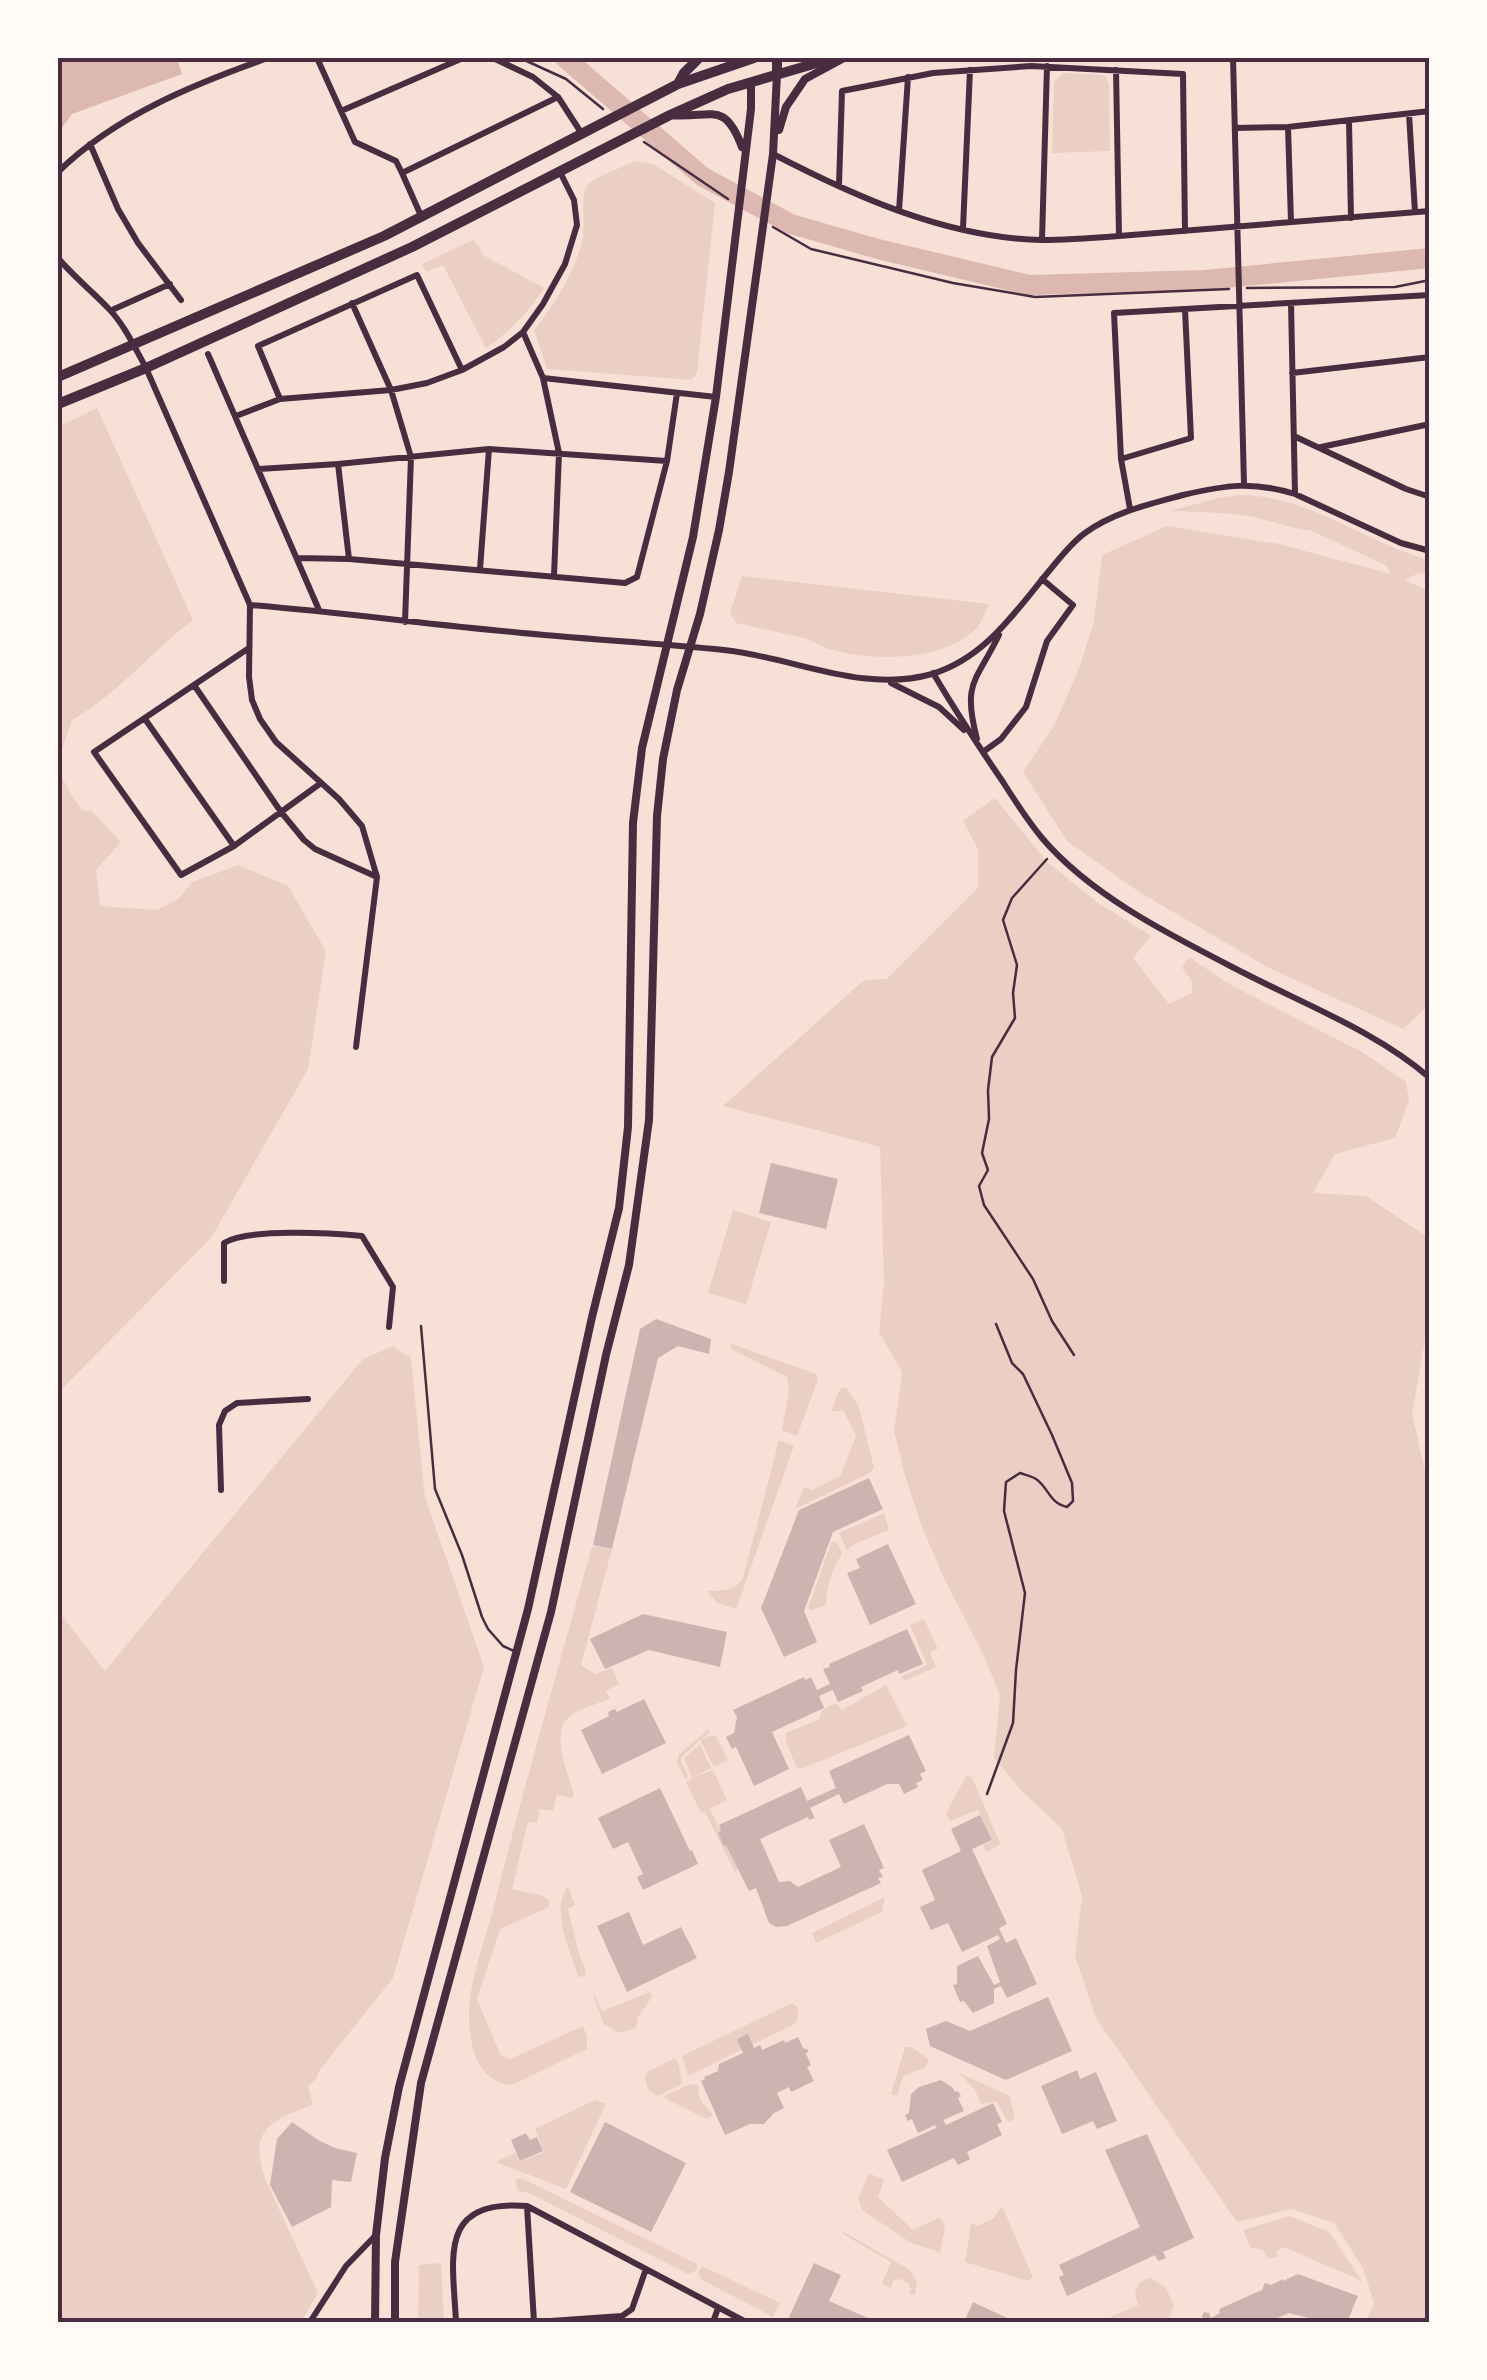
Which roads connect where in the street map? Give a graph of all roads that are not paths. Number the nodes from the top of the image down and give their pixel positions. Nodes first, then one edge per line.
1 (268, 58) edge
2 (316, 58) edge
3 (462, 58) edge
4 (493, 58) edge
5 (699, 58) edge
6 (752, 58) edge
7 (777, 58) edge
8 (834, 58) edge
9 (844, 58) edge
10 (1233, 58) edge
11 (1046, 66) junction
12 (970, 70) junction
13 (1116, 70) junction
14 (777, 74) junction
15 (908, 77) junction
16 (751, 82) junction
17 (678, 84) junction
18 (558, 97) junction
19 (341, 111) junction
20 (1430, 112) edge
21 (1409, 114) junction
22 (670, 115) junction
23 (1349, 121) junction
24 (1235, 128) junction
25 (1288, 128) junction
26 (582, 134) junction
27 (90, 144) junction
28 (744, 151) junction
29 (773, 154) junction
30 (58, 172) edge
31 (560, 172) junction
32 (402, 173) junction
33 (839, 186) junction
34 (900, 211) junction
35 (1430, 211) edge
36 (1414, 212) junction
37 (422, 218) junction
38 (1351, 218) junction
39 (1291, 222) junction
40 (1237, 226) junction
41 (963, 229) junction
42 (1186, 231) junction
43 (1119, 236) junction
44 (1042, 240) junction
45 (58, 258) edge
46 (170, 284) junction
47 (1430, 295) edge
48 (182, 300) dead end
49 (352, 303) junction
50 (1239, 303) junction
51 (1291, 304) junction
52 (111, 310) junction
53 (1185, 310) junction
54 (524, 332) junction
55 (134, 346) junction
56 (208, 354) dead end
57 (1430, 357) edge
58 (146, 368) junction
59 (462, 370) junction
60 (1292, 373) junction
61 (58, 378) edge
62 (543, 378) junction
63 (391, 390) junction
64 (677, 393) junction
65 (716, 397) junction
66 (280, 398) junction
67 (58, 404) edge
68 (236, 416) junction
69 (1430, 424) edge
70 (1294, 436) junction
71 (1320, 448) junction
72 (489, 449) junction
73 (559, 452) junction
74 (411, 457) junction
75 (1122, 459) junction
76 (667, 461) junction
77 (338, 464) junction
78 (259, 469) junction
79 (1244, 484) junction
80 (1295, 494) junction
81 (1430, 497) edge
82 (1130, 509) junction
83 (1430, 552) edge
84 (298, 558) junction
85 (350, 558) junction
86 (408, 564) junction
87 (480, 569) junction
88 (554, 576) junction
89 (1042, 579) junction
90 (250, 606) junction
91 (319, 611) junction
92 (405, 622) junction
93 (1002, 630) junction
94 (666, 646) junction
95 (249, 648) junction
96 (690, 648) junction
97 (933, 673) junction
98 (888, 681) junction
99 (194, 685) junction
100 (145, 719) junction
101 (981, 749) junction
102 (321, 783) junction
103 (281, 812) junction
104 (234, 846) junction
105 (377, 877) junction
106 (356, 1047) dead end
107 (1430, 1078) edge
108 (224, 1280) dead end
109 (421, 1326) dead end
110 (389, 1327) dead end
111 (308, 1399) dead end
112 (221, 1490) dead end
113 (516, 1652) junction
114 (527, 2206) junction
115 (376, 2234) junction
116 (646, 2269) junction
117 (718, 2308) junction
118 (310, 2322) edge
119 (375, 2322) edge
120 (395, 2322) edge
121 (456, 2322) edge
122 (535, 2322) edge
123 (713, 2322) edge
124 (746, 2322) edge

1 - 27 street
2 - 19 street
3 - 19 street
4 - 18 street
5 - 17 main road
6 - 16 main road
6 - 17 main road
7 - 14 main road
8 - 14 main road
9 - 29 street
10 - 24 street
11 - 12 street
11 - 13 street
11 - 44 street
12 - 15 street
12 - 41 street
13 - 42 street
13 - 43 street
14 - 16 main road
14 - 29 street
15 - 33 street
15 - 34 street
16 - 22 main road
16 - 28 street
17 - 26 main road
18 - 26 street
18 - 32 street
19 - 32 street
20 - 21 street
21 - 23 street
21 - 36 street
22 - 28 street
22 - 31 main road
23 - 25 street
23 - 38 street
24 - 25 street
24 - 40 street
25 - 39 street
26 - 37 main road
27 - 30 street
27 - 46 street
28 - 65 street
29 - 33 street
29 - 96 street
31 - 54 street
31 - 58 main road
32 - 37 street
33 - 34 street
34 - 41 street
35 - 36 street
36 - 38 street
37 - 55 main road
38 - 39 street
39 - 40 street
40 - 42 street
40 - 50 street
41 - 44 street
42 - 43 street
43 - 44 street
45 - 52 street
46 - 48 street
46 - 52 street
47 - 51 street
49 - 59 street
49 - 63 street
49 - 66 street
50 - 51 street
50 - 53 street
50 - 79 street
51 - 60 street
52 - 55 street
53 - 75 street
53 - 75 street
54 - 59 street
54 - 62 street
55 - 58 street
55 - 61 main road
56 - 68 street
57 - 60 street
58 - 67 main road
58 - 90 street
59 - 63 street
60 - 70 street
62 - 64 street
62 - 73 street
63 - 66 street
63 - 74 street
64 - 65 street
64 - 76 street
65 - 94 street
66 - 68 street
68 - 78 street
69 - 71 street
70 - 71 street
70 - 80 street
71 - 81 street
72 - 73 street
72 - 74 street
72 - 87 street
73 - 76 street
73 - 88 street
74 - 77 street
74 - 86 street
75 - 82 street
76 - 88 street
77 - 78 street
77 - 85 street
78 - 84 street
79 - 80 street
79 - 82 street
80 - 83 street
82 - 89 street
84 - 85 street
84 - 91 street
85 - 86 street
86 - 87 street
86 - 92 street
87 - 88 street
89 - 93 street
89 - 101 street
90 - 91 street
90 - 95 street
91 - 92 street
92 - 94 street
93 - 97 street
93 - 101 street
94 - 96 street
94 - 113 street
95 - 99 street
95 - 102 street
96 - 98 street
96 - 120 street
97 - 98 street
97 - 101 street
98 - 101 street
99 - 100 street
99 - 103 street
100 - 104 street
100 - 104 street
101 - 107 street
102 - 103 street
102 - 105 street
103 - 104 street
103 - 105 street
105 - 106 street
108 - 110 street
109 - 113 lane
111 - 112 street
113 - 115 street
114 - 116 street
114 - 121 street
114 - 122 street
115 - 118 street
115 - 119 street
116 - 117 street
116 - 122 street
117 - 123 street
117 - 124 street

